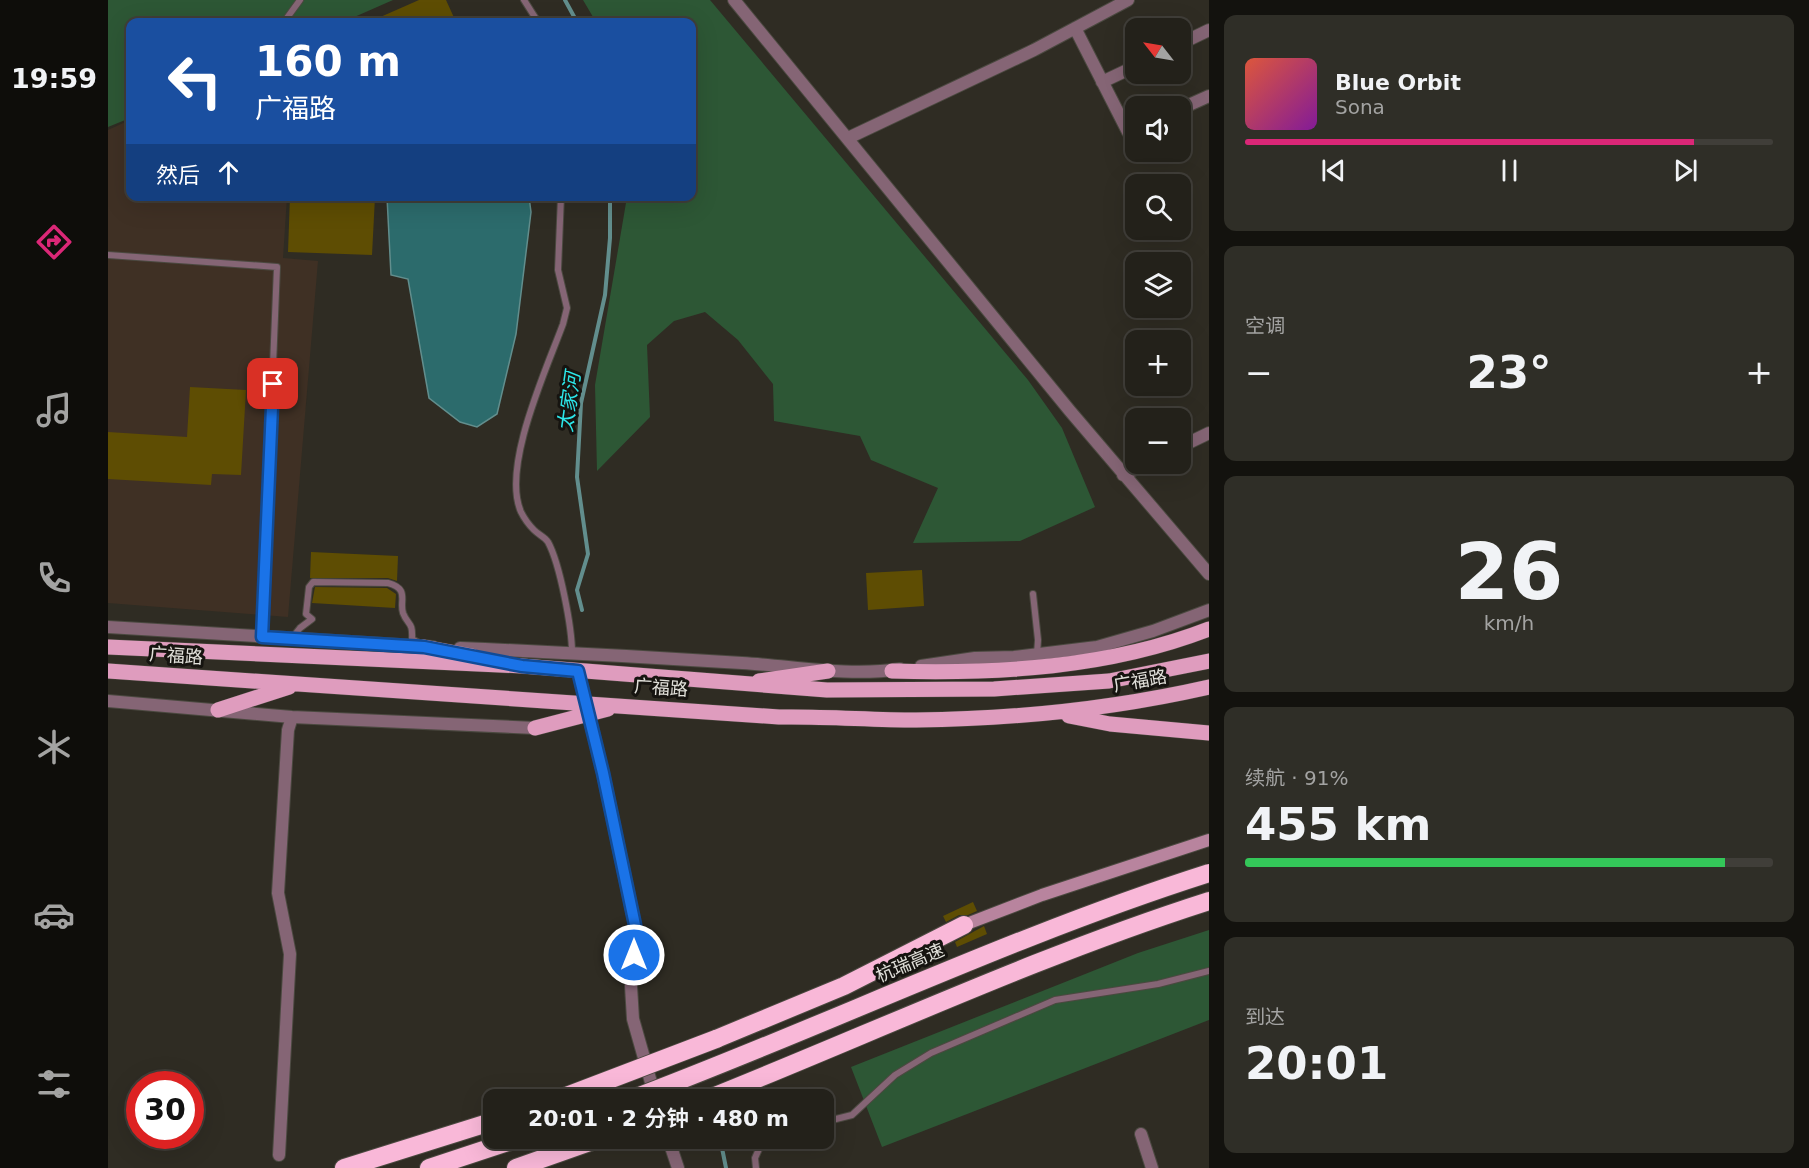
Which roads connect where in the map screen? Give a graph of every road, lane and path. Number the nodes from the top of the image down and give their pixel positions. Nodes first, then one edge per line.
1 (300, 0) edge
2 (524, 0) edge
3 (734, 0) edge
4 (1128, 0) edge
5 (287, 18) edge
6 (535, 18) edge
7 (1075, 28) junction
8 (1209, 30) edge
9 (1191, 39) edge
10 (1125, 71) edge
11 (1102, 82) junction
12 (1209, 96) edge
13 (1191, 104) edge
14 (1125, 126) edge
15 (848, 138) junction
16 (560, 201) edge
17 (108, 255) edge
18 (1209, 433) edge
19 (1191, 442) edge
20 (1123, 475) joint
21 (1209, 574) edge
22 (1033, 594) dead end
23 (1209, 610) edge
24 (108, 627) edge
25 (1209, 629) edge
26 (262, 637) junction
27 (291, 639) junction
28 (108, 647) edge
29 (424, 647) junction
30 (572, 653) junction
31 (1037, 654) junction
32 (1209, 661) edge
33 (522, 666) junction
34 (108, 671) edge
35 (578, 671) junction
36 (828, 671) junction
37 (892, 671) junction
38 (297, 684) junction
39 (741, 685) junction
40 (1209, 687) edge
41 (108, 701) edge
42 (587, 709) junction
43 (218, 710) junction
44 (1058, 713) junction
45 (292, 717) junction
46 (535, 728) joint
47 (1209, 733) edge
48 (1209, 840) edge
49 (1209, 873) edge
50 (1209, 901) edge
51 (964, 925) joint
52 (1209, 971) edge
53 (585, 1089) edge
54 (653, 1089) edge
55 (657, 1089) edge
56 (732, 1089) edge
57 (834, 1120) edge
58 (483, 1124) edge
59 (1141, 1134) dead end
60 (487, 1149) edge
61 (570, 1149) edge
62 (672, 1149) edge
63 (759, 1149) edge
64 (279, 1155) dead end
65 (344, 1168) edge
66 (429, 1168) edge
67 (516, 1168) edge
68 (678, 1168) edge
69 (756, 1168) edge
70 (1152, 1168) edge

1 - 5 lane
2 - 6 lane
3 - 15 street
4 - 7 street
7 - 11 street
7 - 15 street
8 - 9 street
10 - 11 street
11 - 14 street
12 - 13 street
15 - 20 street
16 - 30 lane
17 - 26 lane
18 - 19 street
20 - 21 street
22 - 31 lane
23 - 31 street
24 - 26 street
25 - 37 main road
26 - 27 street
27 - 29 street
27 - 29 lane
28 - 33 main road, 广福路
29 - 30 street
29 - 33 main road
30 - 36 street
31 - 37 street
32 - 39 main road, 广福路
33 - 35 main road, 广福路
34 - 38 main road, 广福路
35 - 39 main road, 广福路
35 - 42 street
36 - 37 street
36 - 39 main road
38 - 42 main road, 广福路
38 - 43 main road
40 - 44 main road, 广福路
41 - 43 street
42 - 44 main road, 广福路
42 - 46 main road
42 - 54 street
43 - 45 street
44 - 47 main road
45 - 46 street
45 - 64 street
48 - 51 main road
49 - 55 highway, 杭瑞高速, bridge
50 - 56 highway
51 - 53 highway, bridge
52 - 57 lane
58 - 65 highway
59 - 70 street
60 - 66 highway
61 - 67 highway
62 - 68 street
63 - 69 lane

